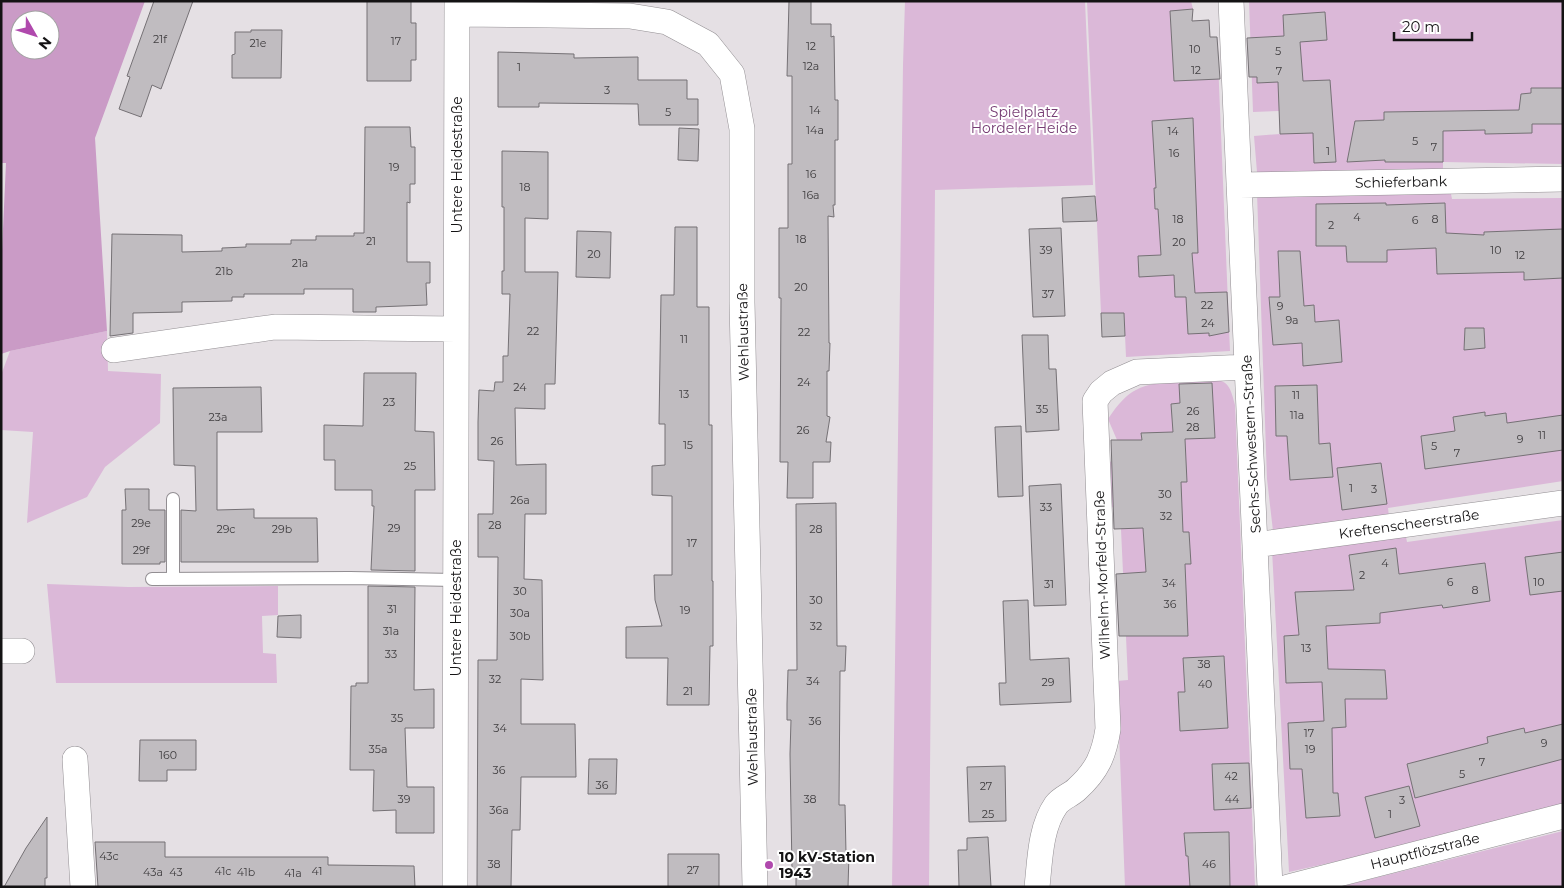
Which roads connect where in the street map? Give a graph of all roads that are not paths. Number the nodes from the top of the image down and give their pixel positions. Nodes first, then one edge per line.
1 (1231, 1) edge
2 (457, 8) edge
3 (1563, 179) edge
4 (1239, 185) junction
5 (456, 329) junction
6 (114, 350) dead end
7 (1247, 366) junction
8 (173, 499) dead end
9 (1563, 503) edge
10 (1255, 545) junction
11 (173, 578) junction
12 (152, 579) dead end
13 (455, 580) junction
14 (75, 759) dead end
15 (1563, 816) edge
16 (83, 887) edge
17 (455, 887) edge
18 (755, 887) edge
19 (1037, 887) edge
20 (1270, 887) edge
21 (1288, 887) edge

1 - 4 street, Sechs-Schwestern-Straße
2 - 5 street, Untere Heidestraße
2 - 18 street, Wehlaustraße
3 - 4 street, Schieferbank
4 - 7 street, Sechs-Schwestern-Straße
5 - 6 street
5 - 13 street, Untere Heidestraße
7 - 10 street, Sechs-Schwestern-Straße
7 - 19 street, Wilhelm-Morfeld-Straße
8 - 11 lane
9 - 10 street, Kreftenscheerstraße
10 - 20 street, Sechs-Schwestern-Straße
11 - 12 lane
11 - 13 lane
13 - 17 street, Untere Heidestraße
14 - 16 street
15 - 21 street, Hauptflözstraße

